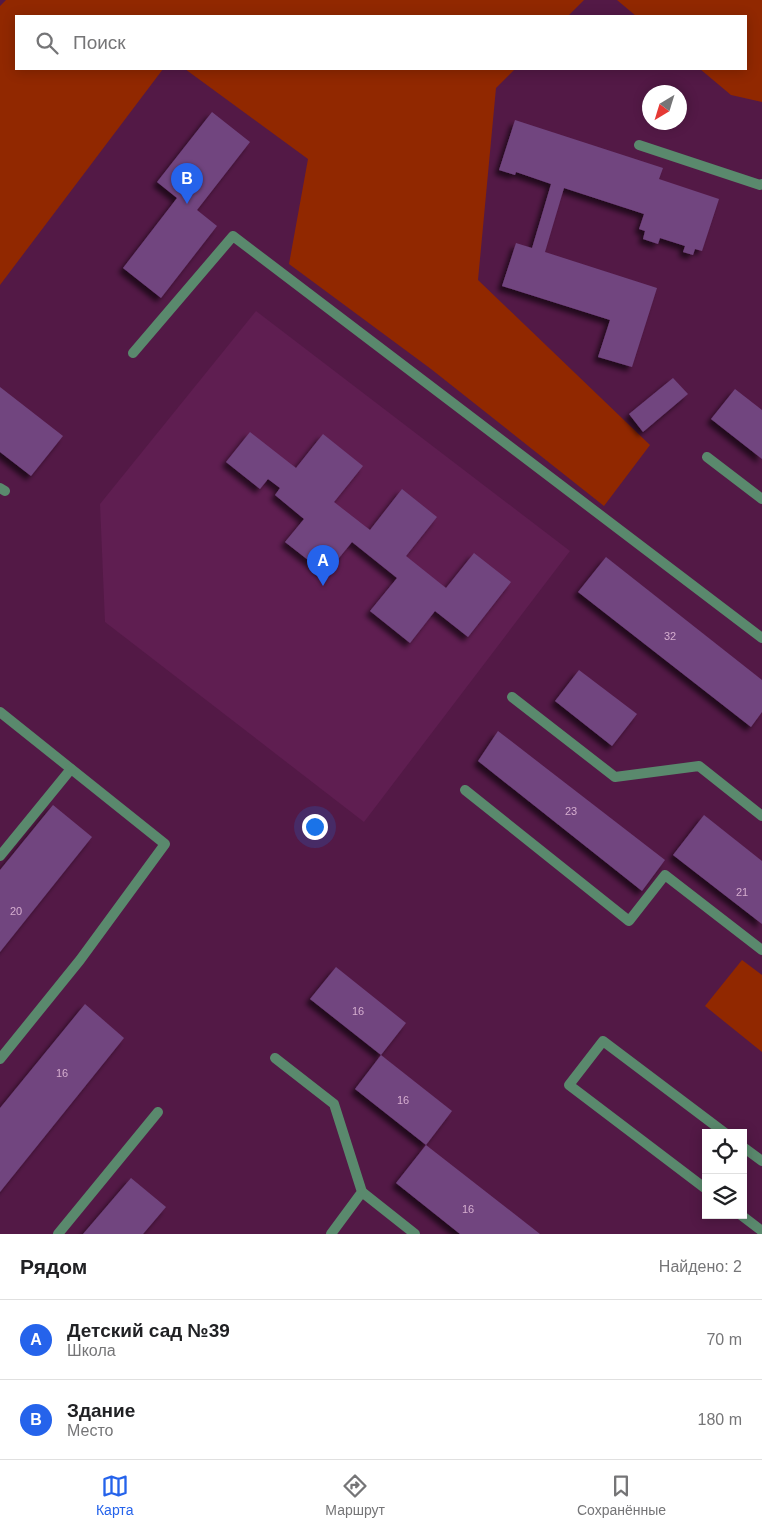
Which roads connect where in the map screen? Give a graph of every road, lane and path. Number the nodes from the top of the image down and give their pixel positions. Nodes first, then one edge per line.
1 (639, 145) dead end
2 (762, 184) edge
3 (133, 353) dead end
4 (707, 457) dead end
5 (762, 500) edge
6 (762, 638) edge
7 (512, 697) dead end
8 (0, 712) edge
9 (71, 769) junction
10 (465, 790) dead end
11 (762, 816) edge
12 (0, 856) edge
13 (762, 950) edge
14 (275, 1058) dead end
15 (0, 1059) edge
16 (158, 1112) dead end
17 (719, 1129) edge
18 (747, 1150) edge
19 (762, 1161) edge
20 (702, 1186) edge
21 (362, 1192) junction
22 (746, 1219) edge
23 (762, 1232) edge
24 (58, 1234) edge
25 (331, 1234) edge
26 (415, 1234) edge

1 - 2 lane
3 - 6 lane
4 - 5 lane
7 - 11 lane
8 - 9 lane
9 - 12 lane
9 - 15 lane
10 - 13 lane
14 - 21 lane
16 - 24 lane
17 - 20 lane
18 - 19 lane
21 - 25 lane
21 - 26 lane
22 - 23 lane

